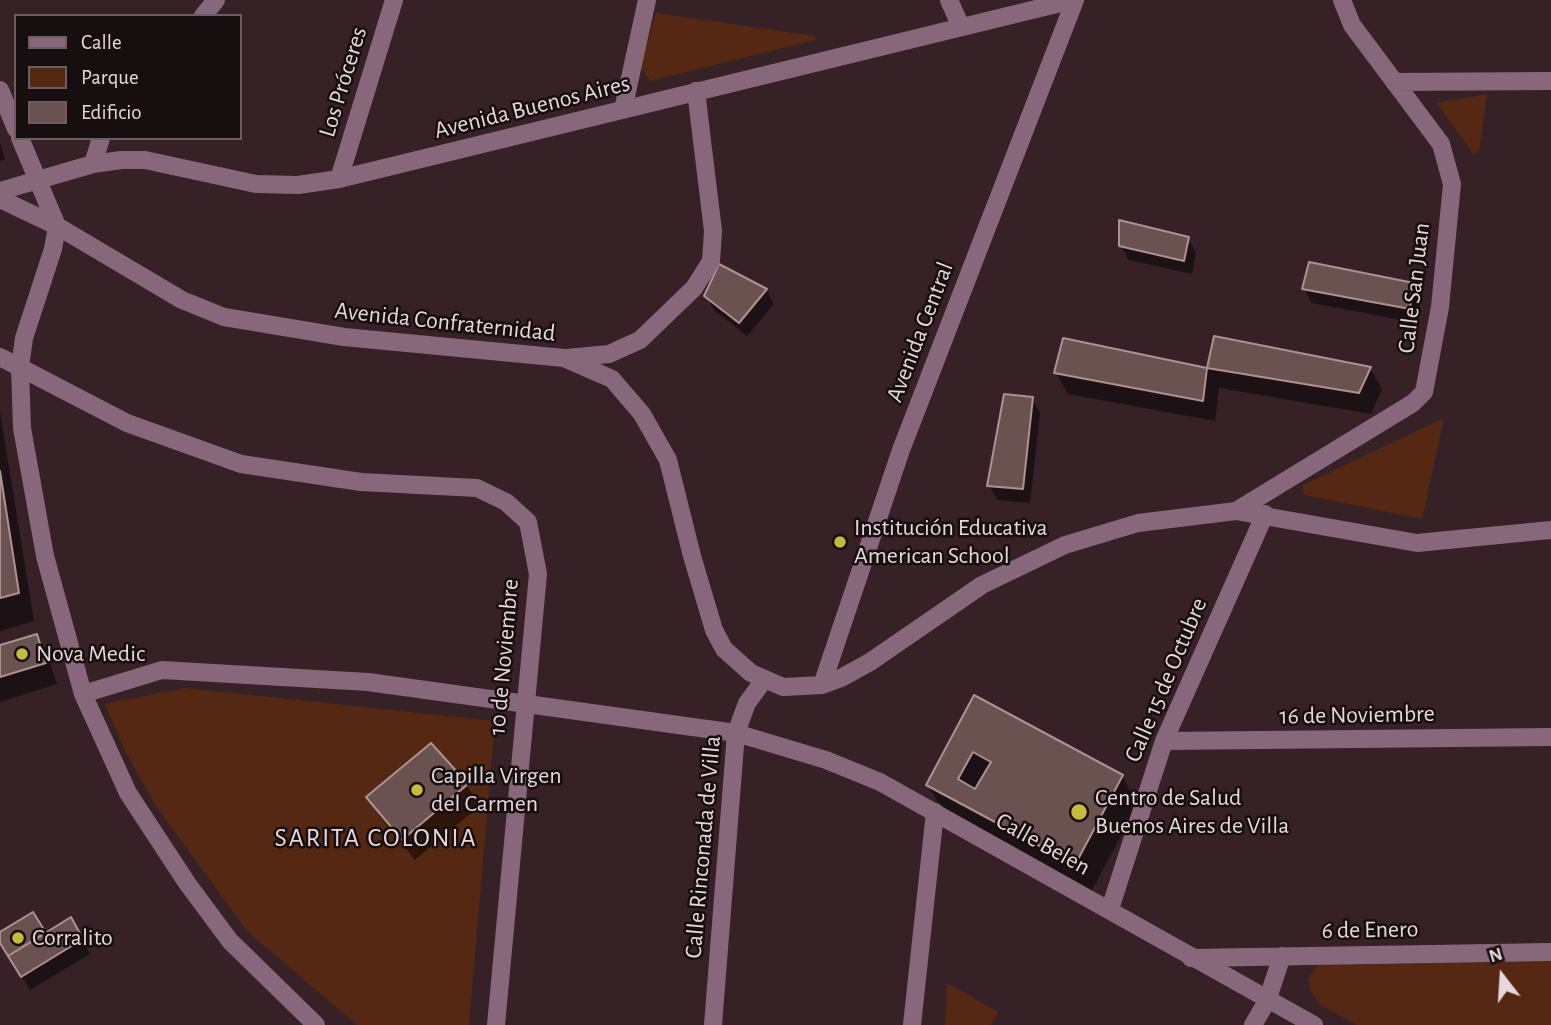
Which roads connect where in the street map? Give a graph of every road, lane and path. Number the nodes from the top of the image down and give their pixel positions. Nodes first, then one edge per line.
1 (216, 0) edge
2 (394, 0) edge
3 (647, 0) edge
4 (949, 0) edge
5 (1074, 0) edge
6 (1342, 0) edge
7 (205, 14) edge
8 (961, 27) junction
9 (1551, 81) edge
10 (1394, 82) junction
11 (0, 90) edge
12 (696, 91) junction
13 (624, 110) junction
14 (14, 123) edge
15 (21, 140) edge
16 (100, 140) edge
17 (93, 164) junction
18 (339, 179) junction
19 (37, 180) junction
20 (0, 191) edge
21 (0, 199) edge
22 (57, 226) junction
23 (0, 357) edge
24 (564, 358) junction
25 (20, 367) junction
26 (1237, 510) junction
27 (1265, 513) junction
28 (1551, 530) edge
29 (764, 680) junction
30 (821, 685) junction
31 (83, 695) junction
32 (524, 703) junction
33 (736, 733) junction
34 (1551, 737) edge
35 (1164, 741) junction
36 (935, 811) junction
37 (1110, 909) junction
38 (1551, 952) edge
39 (1282, 957) junction
40 (1190, 958) junction
41 (1267, 1001) junction
42 (316, 1025) edge
43 (496, 1025) edge
44 (713, 1025) edge
45 (912, 1025) edge
46 (1253, 1025) edge
47 (1314, 1025) edge

1 - 7 street
2 - 18 street, Los Próceres
3 - 13 street
4 - 8 street
5 - 8 street, Avenida Buenos Aires
5 - 30 street, Avenida Central
6 - 10 street, Calle San Juan
8 - 12 street, Avenida Buenos Aires
9 - 10 street
10 - 26 street, Calle San Juan
11 - 14 street
12 - 13 street, Avenida Buenos Aires
12 - 24 street
13 - 18 street, Avenida Buenos Aires
15 - 19 street
16 - 17 street
17 - 18 street, Avenida Buenos Aires
17 - 19 street, Avenida Buenos Aires
19 - 20 street, Avenida Buenos Aires
19 - 22 street
21 - 22 street, Avenida Confraternidad
22 - 24 street, Avenida Confraternidad
22 - 25 street
23 - 25 street
24 - 29 street, Avenida Confraternidad
25 - 31 street
25 - 32 street, 10 de Noviembre
26 - 27 street, Avenida Confraternidad
26 - 30 street, Avenida Confraternidad
27 - 28 street, Avenida Confraternidad
27 - 35 street, Calle 15 de Octubre
29 - 30 street, Avenida Confraternidad
29 - 33 street, Calle Rinconada de Villa
31 - 32 street, Calle Belen
31 - 42 street
32 - 33 street, Calle Belen
32 - 43 street, 10 de Noviembre
33 - 36 street, Calle Belen
33 - 44 street, Calle Rinconada de Villa
34 - 35 street, 16 de Noviembre
35 - 37 street, Calle 15 de Octubre
36 - 37 street, Calle Belen
36 - 45 street
37 - 40 street, Calle Belen
38 - 39 street, 6 de Enero
39 - 40 street, 6 de Enero
39 - 41 street
40 - 41 street, Calle Belen
41 - 46 street
41 - 47 street, Calle Belen

